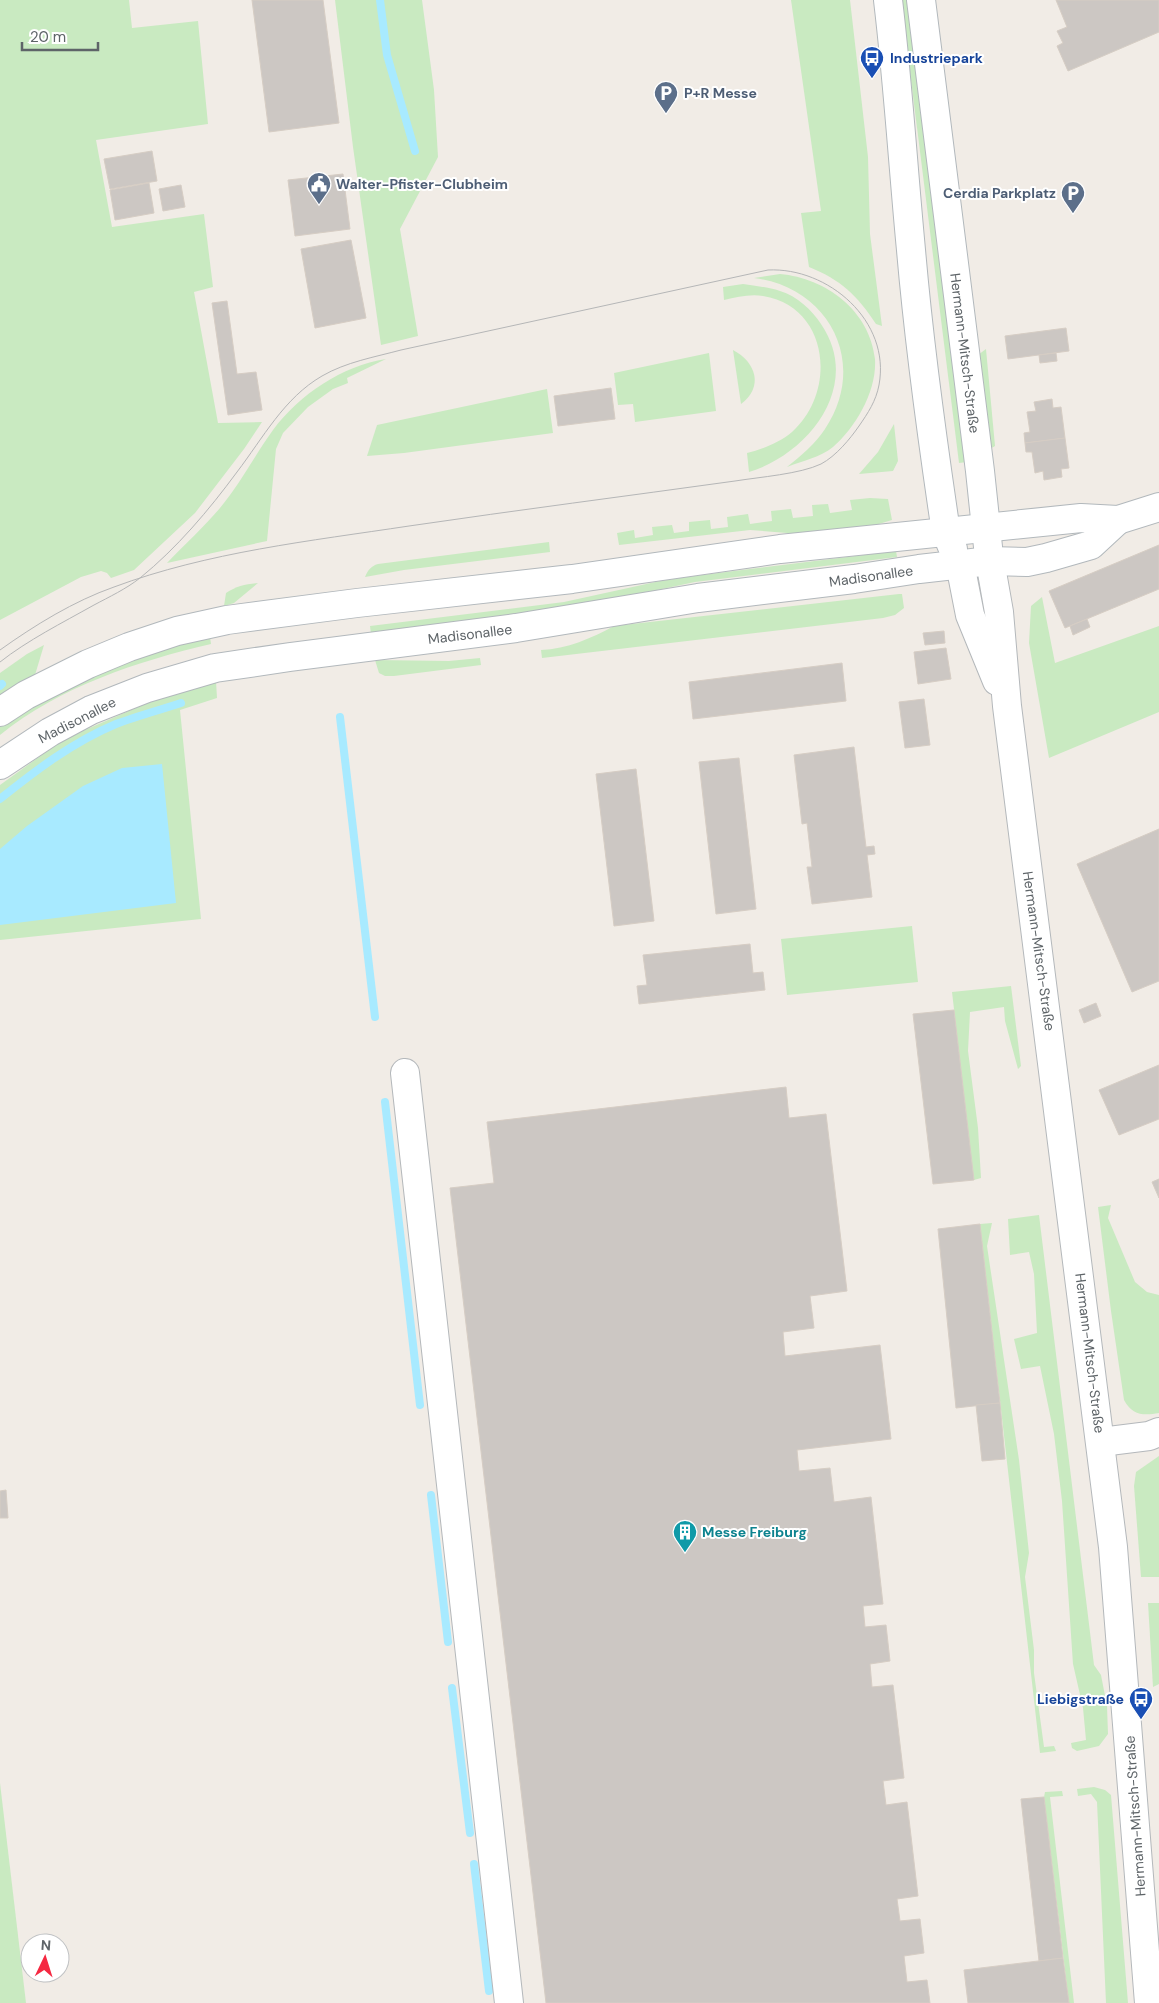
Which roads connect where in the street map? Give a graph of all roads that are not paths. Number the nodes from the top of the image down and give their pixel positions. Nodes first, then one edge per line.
1 (888, 0) edge
2 (921, 0) edge
3 (1159, 507) edge
4 (1118, 520) junction
5 (986, 528) junction
6 (946, 532) junction
7 (990, 561) junction
8 (960, 564) junction
9 (1007, 706) junction
10 (0, 712) edge
11 (0, 765) edge
12 (404, 1073) dead end
13 (1159, 1432) edge
14 (1101, 1442) junction
15 (509, 2003) edge
16 (1149, 2003) edge

1 - 6 main road
2 - 5 main road, Hermann-Mitsch-Straße
3 - 4 main road
4 - 5 main road
4 - 7 main road, Madisonallee
5 - 6 main road
5 - 7 main road, Hermann-Mitsch-Straße
6 - 8 main road, Hermann-Mitsch-Straße
6 - 10 main road
7 - 8 main road, Madisonallee
7 - 9 main road, Hermann-Mitsch-Straße
8 - 9 main road, Hermann-Mitsch-Straße
8 - 11 main road, Madisonallee
9 - 14 main road, Hermann-Mitsch-Straße
12 - 15 main road
13 - 14 main road
14 - 16 main road, Hermann-Mitsch-Straße

